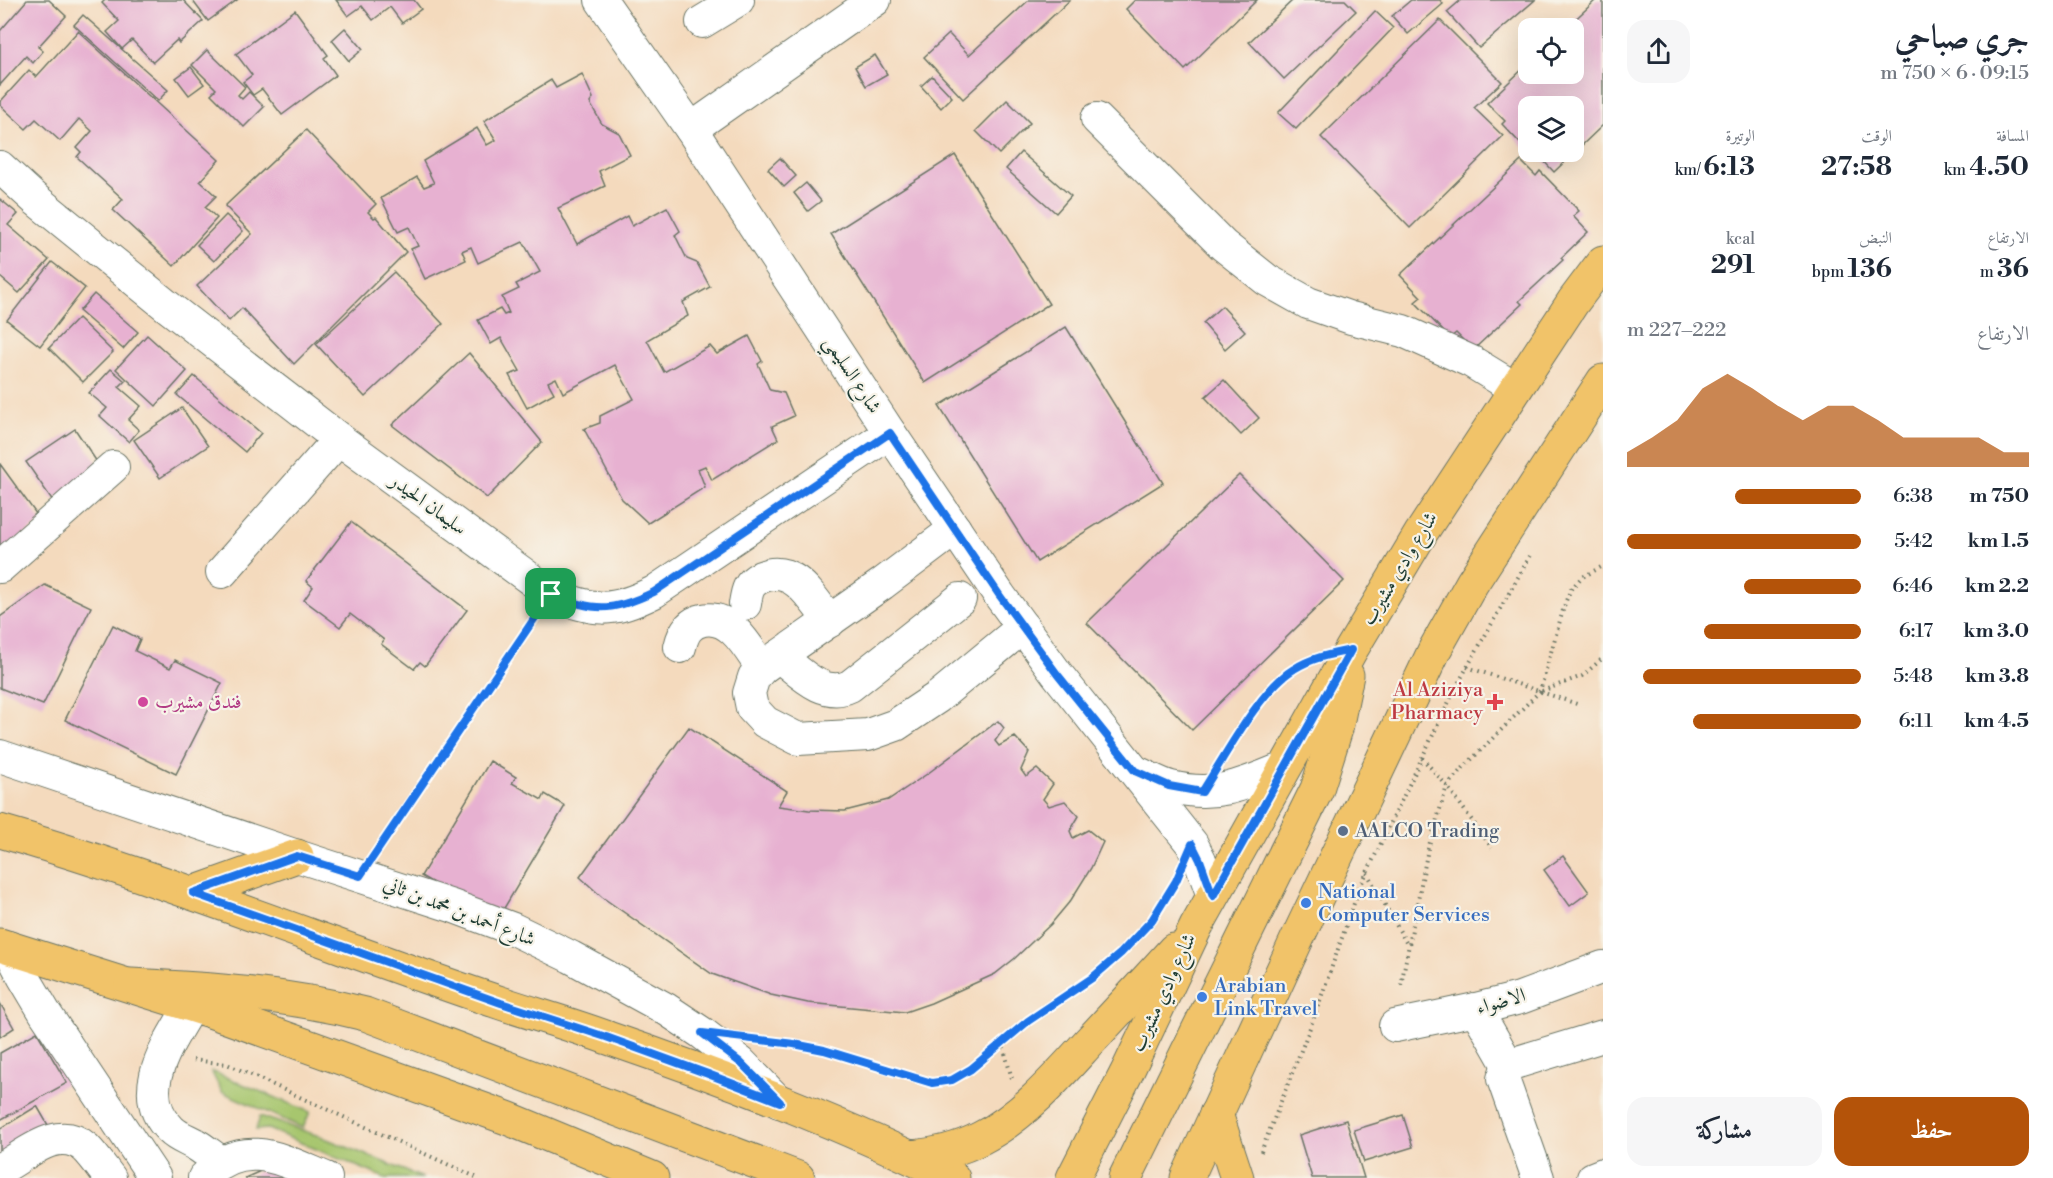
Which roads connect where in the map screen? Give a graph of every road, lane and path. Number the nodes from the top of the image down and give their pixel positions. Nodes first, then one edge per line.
1 (601, 0) edge
2 (738, 0) edge
3 (875, 0) edge
4 (702, 22) dead end
5 (1097, 119) dead end
6 (691, 129) junction
7 (0, 167) edge
8 (1603, 262) edge
9 (1516, 388) junction
10 (1597, 396) edge
11 (890, 433) junction
12 (339, 439) junction
13 (113, 467) dead end
14 (955, 529) junction
15 (1531, 554) dead end
16 (1603, 566) edge
17 (0, 567) edge
18 (222, 572) dead end
19 (551, 594) junction
20 (960, 598) dead end
21 (745, 604) dead end
22 (830, 621) junction
23 (1023, 627) junction
24 (680, 647) dead end
25 (1351, 650) junction
26 (1603, 658) edge
27 (770, 662) junction
28 (1467, 667) junction
29 (1540, 691) junction
30 (1580, 705) dead end
31 (0, 756) edge
32 (1422, 758) junction
33 (1284, 768) junction
34 (1135, 771) junction
35 (1447, 786) junction
36 (1202, 792) junction
37 (0, 812) edge
38 (13, 835) edge
39 (1192, 844) junction
40 (1492, 848) dead end
41 (297, 856) junction
42 (1367, 873) junction
43 (360, 876) junction
44 (193, 893) junction
45 (1213, 896) junction
46 (1196, 927) junction
47 (4, 946) edge
48 (1409, 946) junction
49 (1603, 967) edge
50 (131, 985) junction
51 (1401, 985) dead end
52 (191, 1005) junction
53 (1476, 1009) junction
54 (1395, 1026) dead end
55 (760, 1040) dead end
56 (1600, 1046) edge
57 (162, 1057) junction
58 (1508, 1065) junction
59 (780, 1102) junction
60 (1216, 1114) junction
61 (910, 1157) junction
62 (0, 1169) edge
63 (1248, 1169) edge
64 (213, 1170) edge
65 (1603, 1174) edge
66 (110, 1178) edge
67 (155, 1178) edge
68 (326, 1178) edge
69 (477, 1178) edge
70 (652, 1178) edge
71 (798, 1178) edge
72 (953, 1178) edge
73 (1073, 1178) edge
74 (1125, 1178) edge
75 (1187, 1178) edge
76 (1538, 1178) edge
77 (1593, 1178) edge

1 - 6 street, شارع السليمي
2 - 4 street
3 - 6 street
5 - 9 street
6 - 11 street, شارع السليمي
7 - 12 street, سليمان الحيدر
8 - 9 main road, شارع وادي مشيرب
9 - 25 main road, شارع وادي مشيرب
10 - 60 main road
11 - 14 street, شارع السليمي
11 - 19 street, سليمان الحيدر
12 - 18 street
12 - 19 street, سليمان الحيدر
13 - 17 street
14 - 22 street
14 - 23 street, شارع السليمي
15 - 28 path
16 - 29 path
19 - 43 path
20 - 27 street
21 - 22 street
22 - 27 street
23 - 27 street
23 - 34 street, شارع السليمي
24 - 27 street
25 - 33 main road, شارع وادي مشيرب
25 - 36 path
25 - 74 main road
26 - 29 path
28 - 29 path
28 - 32 path
29 - 30 path
29 - 35 path
31 - 41 street, شارع أحمد بن محمد بن ثاني
32 - 35 path
32 - 42 path
33 - 36 street, شارع السليمي
33 - 45 main road, شارع وادي مشيرب
34 - 36 street, شارع السليمي
34 - 39 street, شارع السليمي
35 - 40 path
35 - 48 path
37 - 38 main road
38 - 44 main road, شارع أحمد بن محمد بن ثاني
39 - 45 street, شارع السليمي
39 - 55 path
41 - 43 street, شارع أحمد بن محمد بن ثاني
41 - 44 main road
42 - 48 path
42 - 63 path
43 - 59 street, شارع أحمد بن محمد بن ثاني
44 - 59 main road, شارع أحمد بن محمد بن ثاني
45 - 46 main road, شارع وادي مشيرب
46 - 61 main road
46 - 73 main road, شارع وادي مشيرب
47 - 50 main road
47 - 67 street
48 - 51 path
49 - 53 street, الاضواء
50 - 52 main road
50 - 71 main road
52 - 57 street
52 - 70 main road
53 - 54 street, الاضواء
53 - 58 street
56 - 58 street
57 - 64 street
57 - 69 path
58 - 76 street
59 - 61 main road, شارع أحمد بن محمد بن ثاني
60 - 63 main road
60 - 75 main road
61 - 72 main road, شارع أحمد بن محمد بن ثاني
62 - 66 street
64 - 68 street
65 - 77 street

